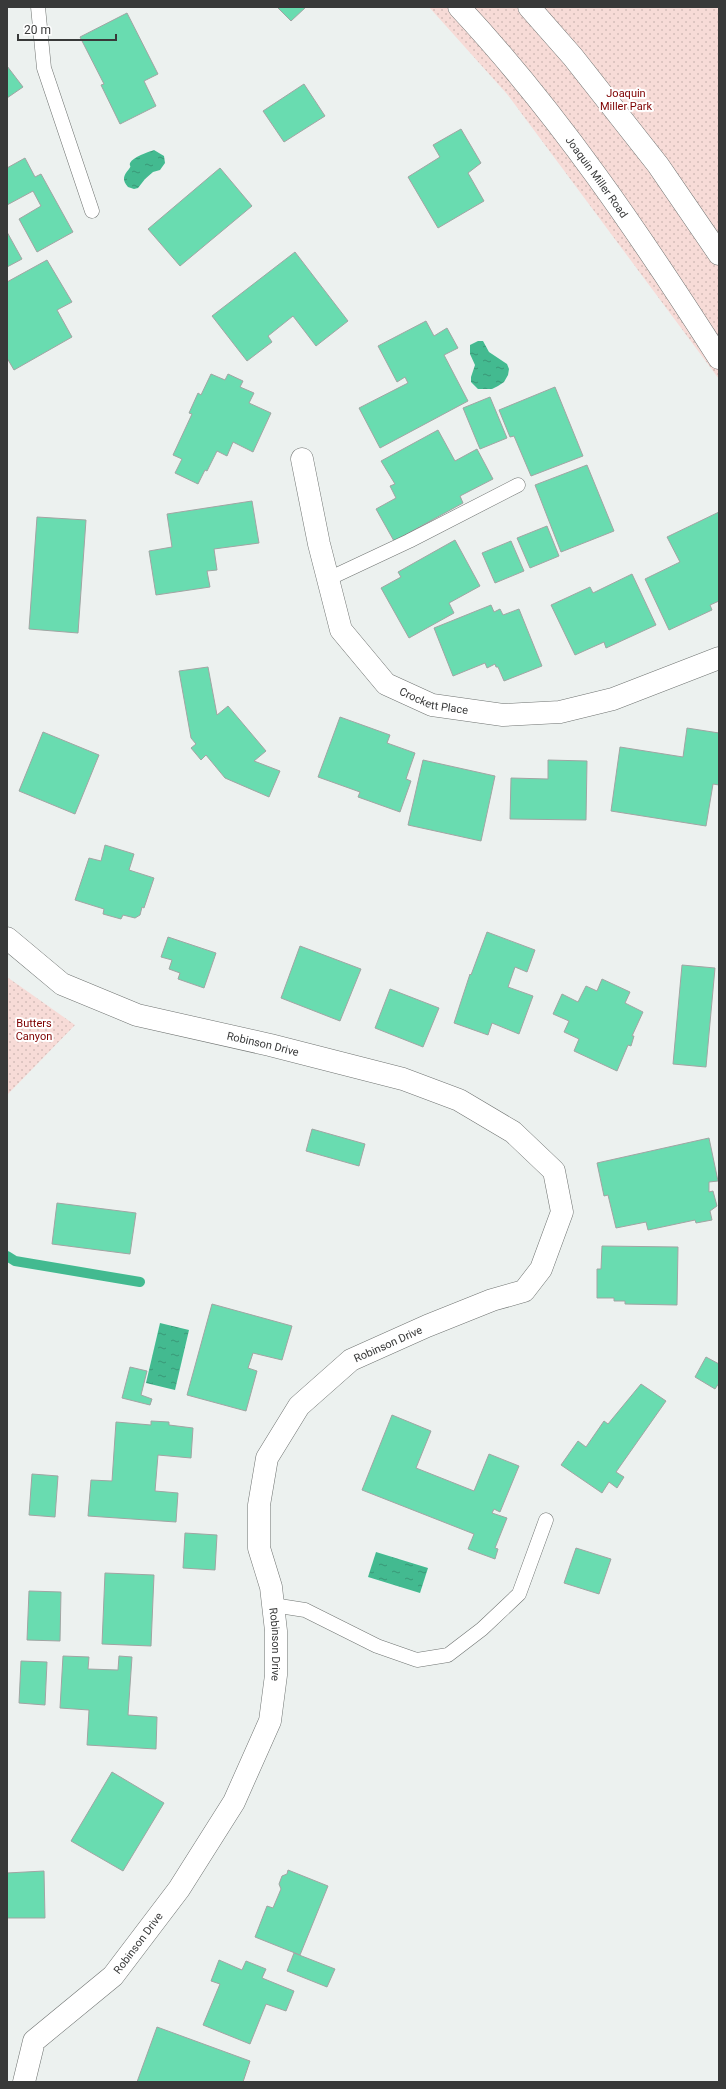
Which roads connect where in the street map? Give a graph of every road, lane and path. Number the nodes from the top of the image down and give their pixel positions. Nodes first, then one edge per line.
1 (38, 7) edge
2 (459, 7) edge
3 (529, 7) edge
4 (92, 212) dead end
5 (719, 254) edge
6 (719, 358) edge
7 (302, 459) dead end
8 (518, 485) dead end
9 (328, 579) junction
10 (719, 658) edge
11 (7, 938) edge
12 (546, 1520) dead end
13 (273, 1605) junction
14 (24, 2082) edge

1 - 4 lane
2 - 6 street, Joaquin Miller Road
3 - 5 street
7 - 9 street, Crockett Place
8 - 9 lane
9 - 10 street, Crockett Place
11 - 13 street, Robinson Drive
12 - 13 lane
13 - 14 street, Robinson Drive

